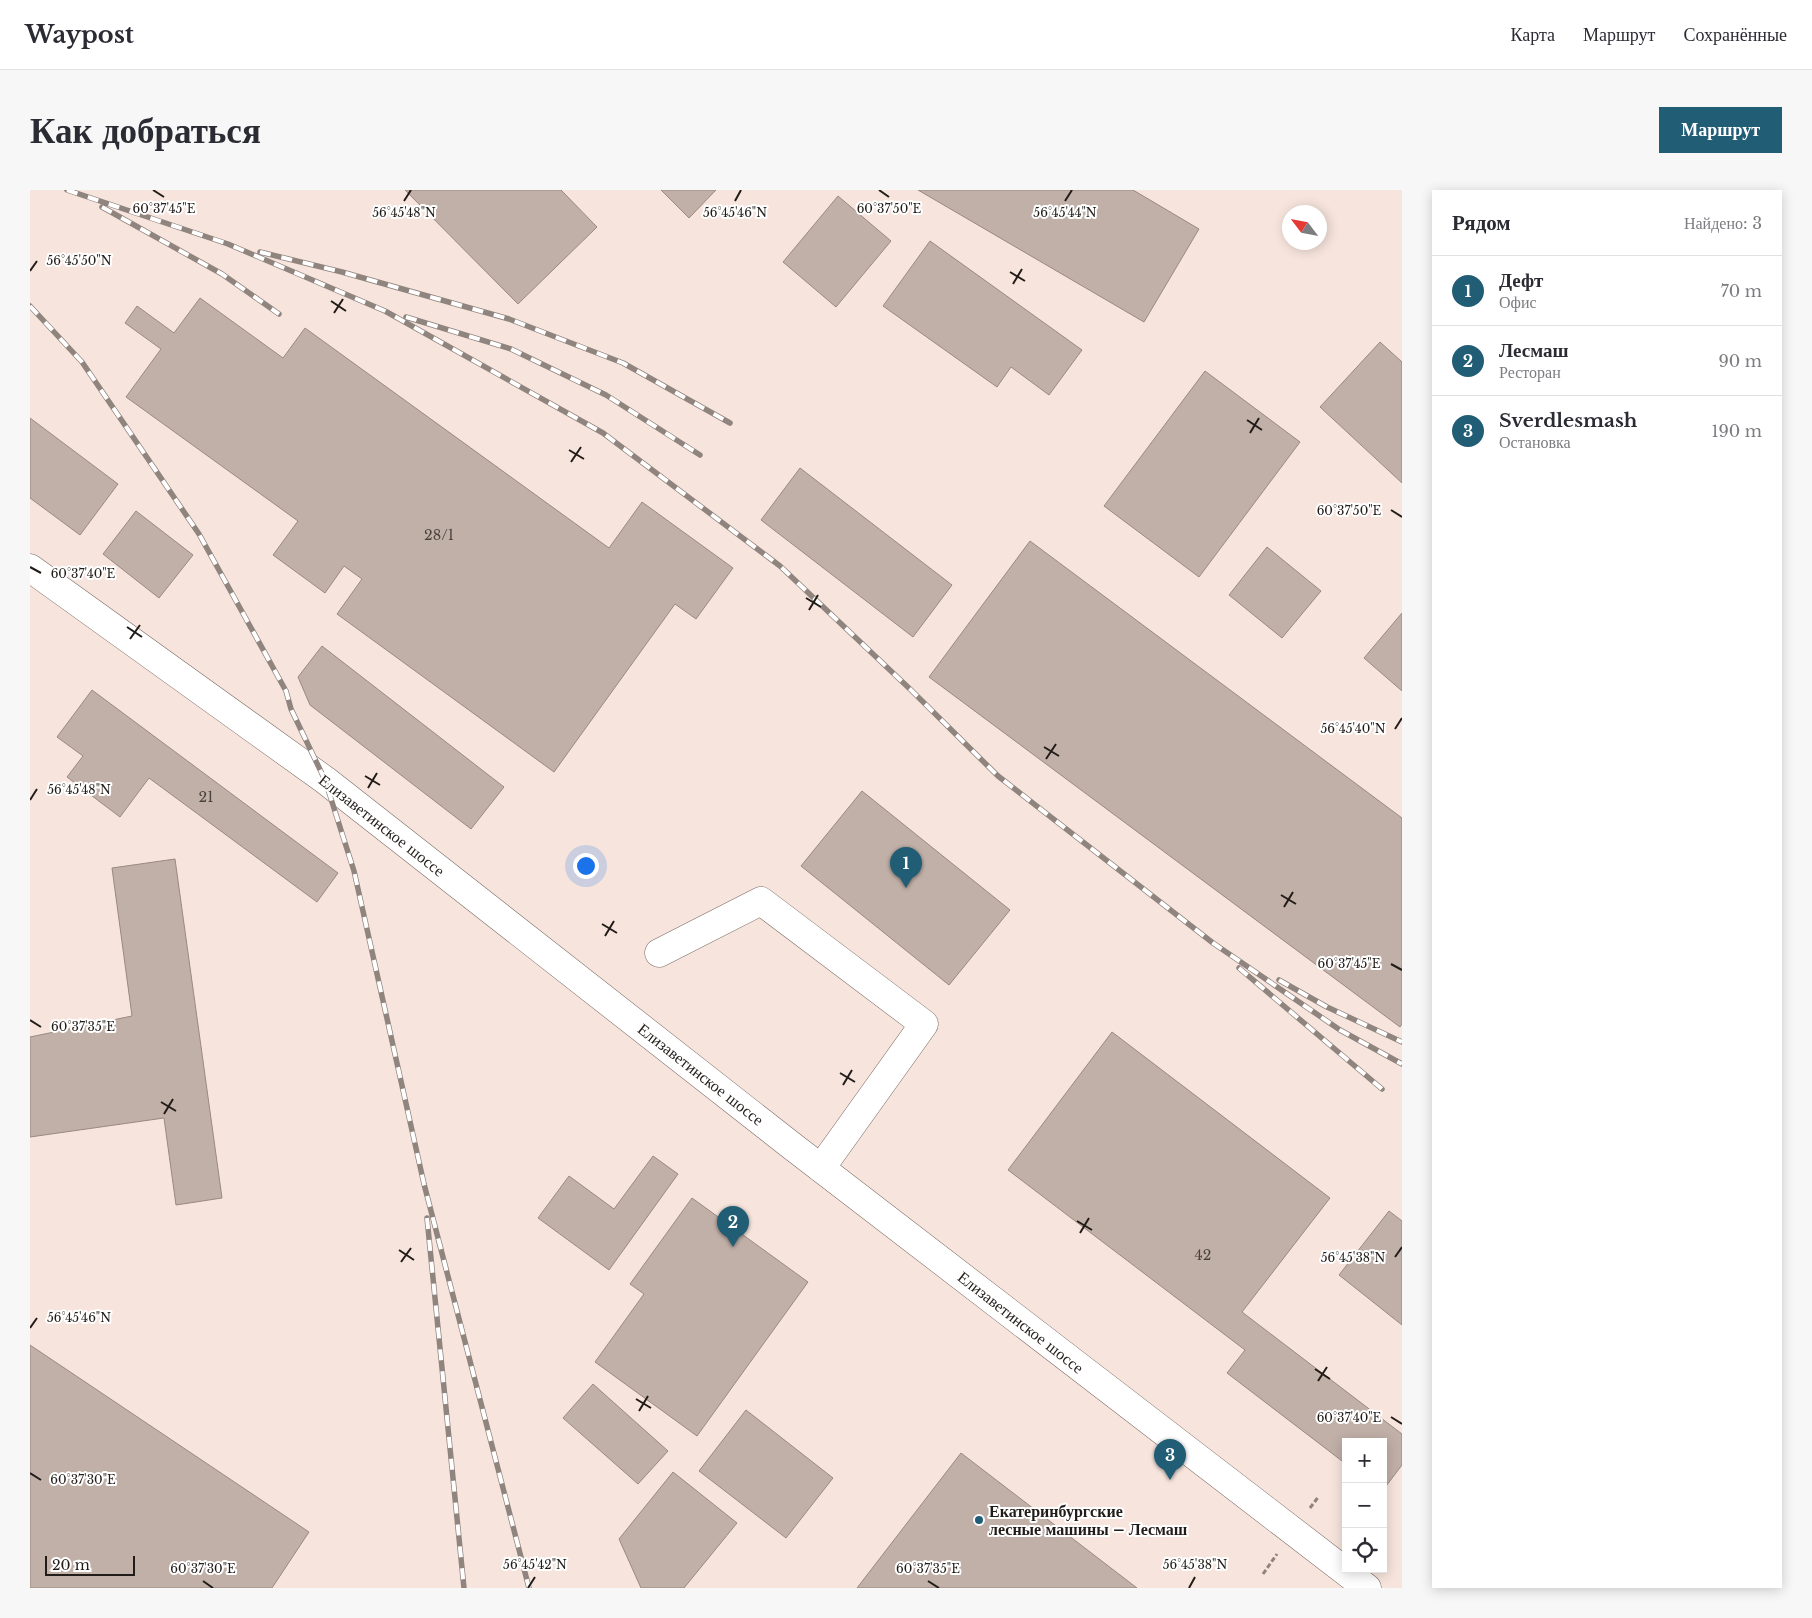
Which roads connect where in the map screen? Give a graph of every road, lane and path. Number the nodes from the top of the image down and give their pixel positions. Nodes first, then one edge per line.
1 (30, 568) edge
2 (659, 953) dead end
3 (821, 1168) junction
4 (1366, 1588) edge

1 - 3 main road, Елизаветинское шоссе
2 - 3 main road
3 - 4 main road, Елизаветинское шоссе

